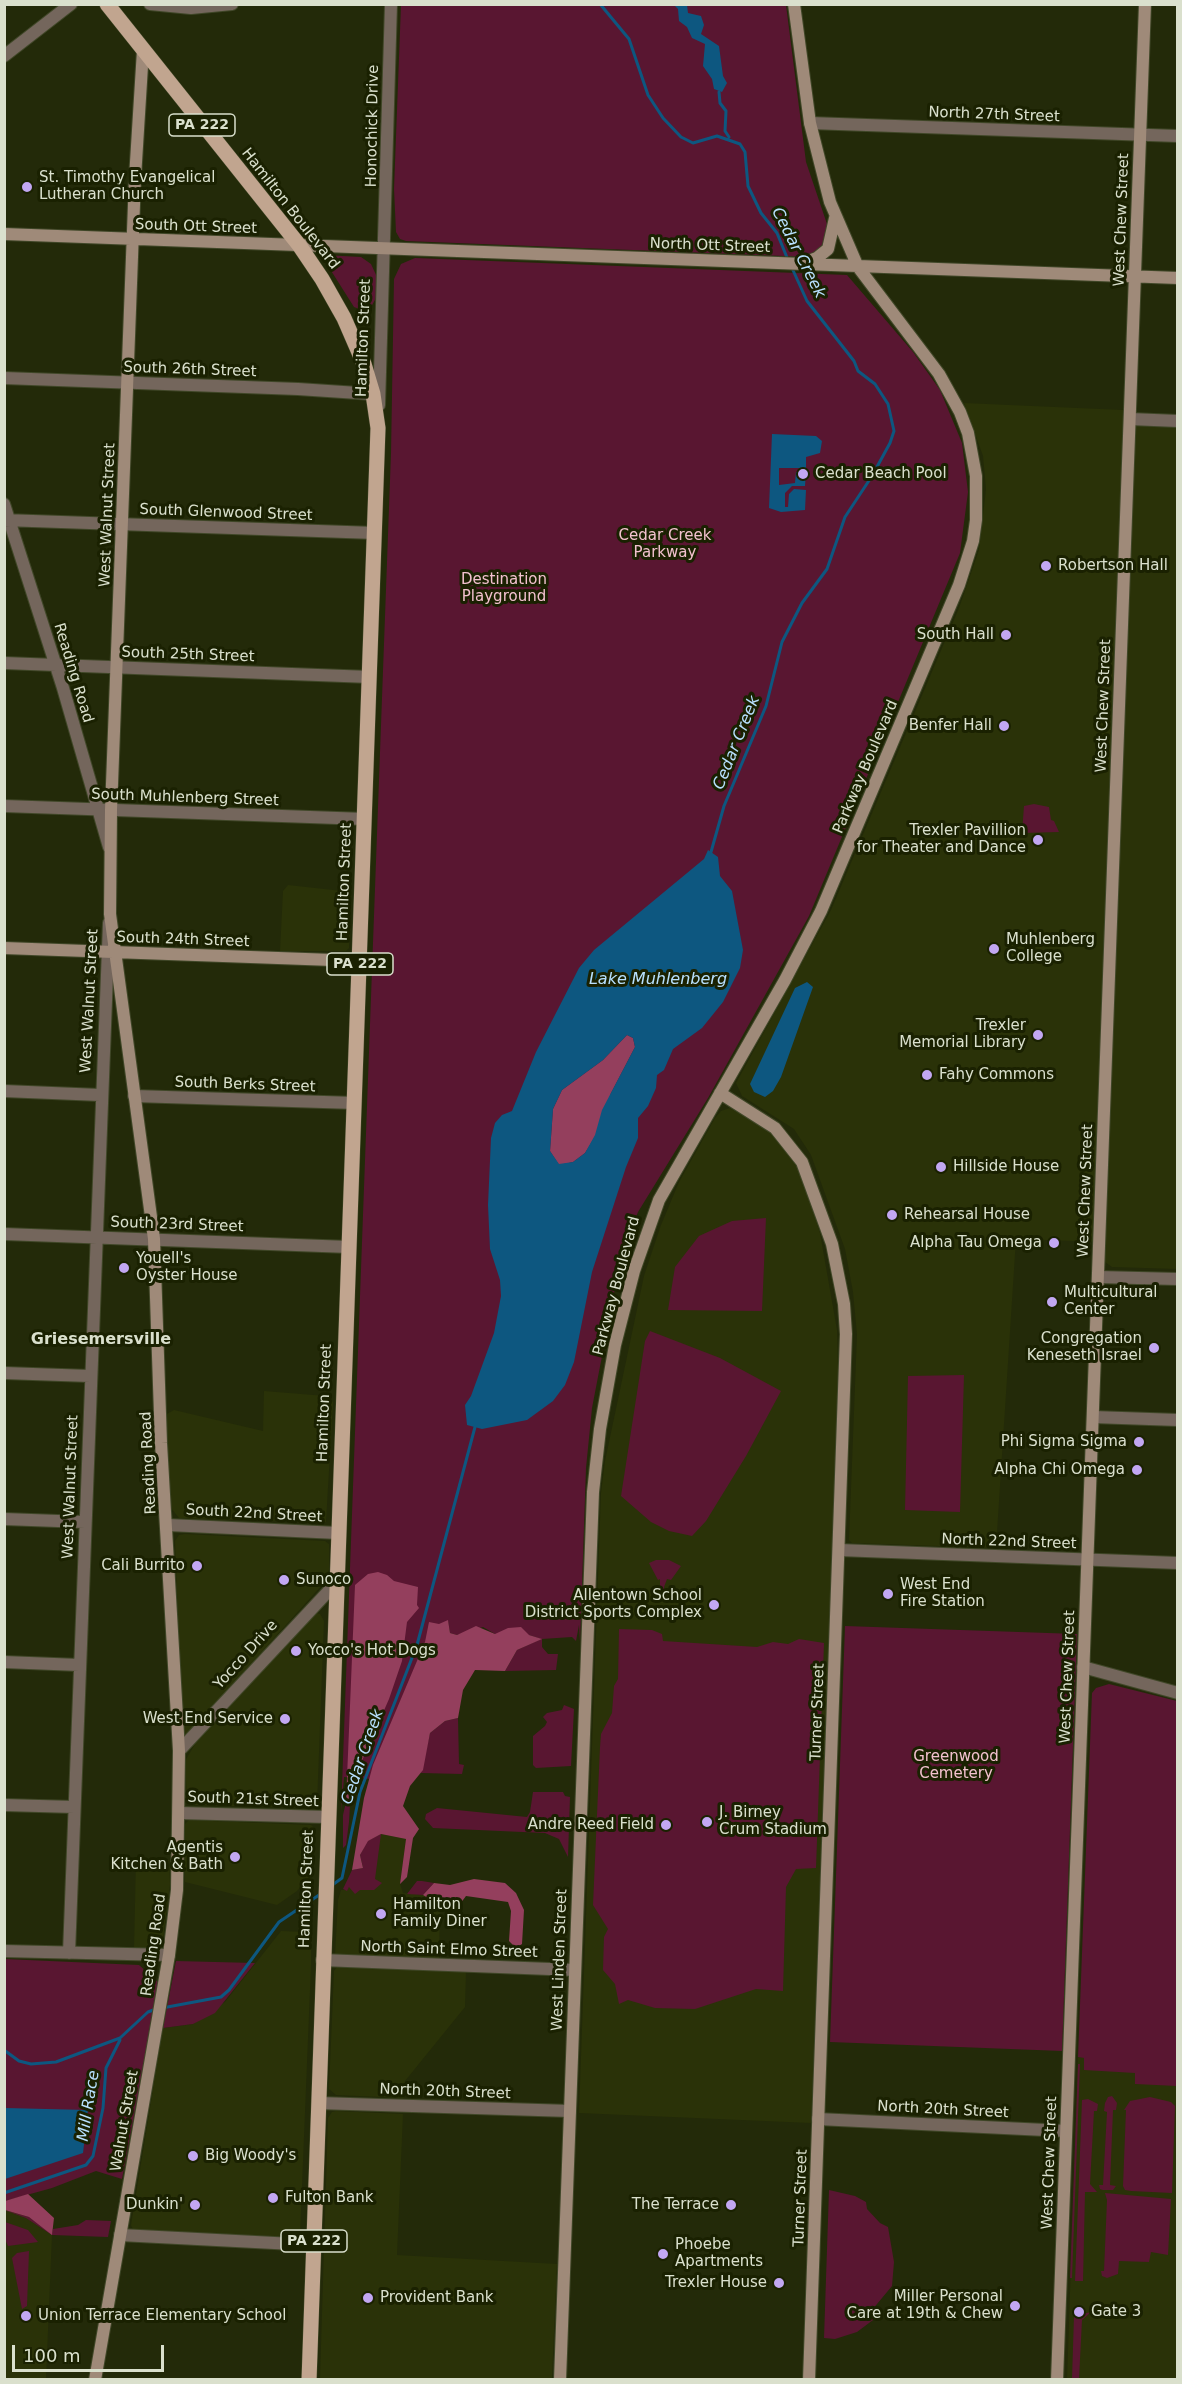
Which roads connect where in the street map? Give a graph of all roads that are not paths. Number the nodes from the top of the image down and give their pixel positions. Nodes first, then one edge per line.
1 (71, 4) edge
2 (107, 4) edge
3 (150, 4) edge
4 (232, 4) edge
5 (391, 4) edge
6 (794, 4) edge
7 (1145, 4) edge
8 (143, 51) junction
9 (4, 56) edge
10 (810, 123) junction
11 (1140, 135) junction
12 (1178, 136) edge
13 (835, 216) junction
14 (4, 234) edge
15 (133, 240) junction
16 (299, 245) junction
17 (386, 249) junction
18 (800, 264) junction
19 (858, 267) junction
20 (1135, 277) junction
21 (1178, 278) edge
22 (4, 378) edge
23 (128, 383) junction
24 (373, 394) junction
25 (1130, 419) junction
26 (1178, 421) edge
27 (378, 428) junction
28 (4, 504) edge
29 (7, 520) edge
30 (123, 525) junction
31 (375, 533) junction
32 (4, 663) edge
33 (55, 665) junction
34 (117, 667) junction
35 (370, 677) junction
36 (4, 806) edge
37 (98, 809) junction
38 (111, 810) junction
39 (365, 819) junction
40 (110, 851) junction
41 (110, 914) joint
42 (4, 948) edge
43 (111, 952) junction
44 (360, 961) junction
45 (4, 1091) edge
46 (720, 1093) junction
47 (100, 1095) junction
48 (134, 1096) junction
49 (354, 1103) junction
50 (4, 1234) edge
51 (95, 1237) junction
52 (154, 1239) junction
53 (349, 1247) junction
54 (1098, 1277) junction
55 (1178, 1279) edge
56 (4, 1373) edge
57 (90, 1376) junction
58 (1093, 1417) junction
59 (1178, 1420) edge
60 (4, 1519) edge
61 (85, 1522) junction
62 (168, 1525) junction
63 (339, 1533) junction
64 (591, 1541) joint
65 (839, 1550) junction
66 (1087, 1560) junction
67 (1178, 1563) edge
68 (337, 1582) junction
69 (4, 1662) edge
70 (79, 1665) junction
71 (1083, 1667) junction
72 (1178, 1694) edge
73 (179, 1751) junction
74 (4, 1805) edge
75 (74, 1807) junction
76 (179, 1813) junction
77 (327, 1817) junction
78 (4, 1951) edge
79 (69, 1953) junction
80 (169, 1955) junction
81 (322, 1960) junction
82 (575, 1970) junction
83 (159, 2013) joint
84 (318, 2103) junction
85 (570, 2111) junction
86 (819, 2120) junction
87 (1066, 2131) junction
88 (120, 2235) junction
89 (314, 2245) junction
90 (95, 2379) edge
91 (309, 2379) edge
92 (560, 2379) edge
93 (809, 2379) edge
94 (1057, 2379) edge

1 - 9 street
2 - 8 main road, Hamilton Boulevard / PA 222
3 - 4 street
5 - 17 street, Honochick Drive
6 - 10 street, Parkway Boulevard
7 - 11 street, West Chew Street
8 - 15 street, West Walnut Street
8 - 16 main road, Hamilton Boulevard / PA 222
10 - 11 street, North 27th Street
10 - 13 street, Parkway Boulevard
11 - 12 street, North 27th Street
11 - 20 street, West Chew Street
13 - 18 street
13 - 19 street, Parkway Boulevard
14 - 15 street, South Ott Street
15 - 16 street, South Ott Street
15 - 23 street, West Walnut Street
16 - 17 street, South Ott Street
16 - 24 main road, Hamilton Boulevard / PA 222
17 - 18 street, North Ott Street
17 - 27 street, Hamilton Street
18 - 19 street, North Ott Street
19 - 20 street, North Ott Street
19 - 46 street, Parkway Boulevard
20 - 21 street, North Ott Street
20 - 25 street, West Chew Street
22 - 23 street, South 26th Street
23 - 24 street, South 26th Street
23 - 30 street, West Walnut Street
24 - 27 main road, Hamilton Street / PA 222
25 - 26 street
25 - 54 street, West Chew Street
27 - 31 main road, Hamilton Street / PA 222
28 - 29 street, Reading Road
29 - 30 street, South Glenwood Street
29 - 33 street, Reading Road
30 - 31 street, South Glenwood Street
30 - 34 street, West Walnut Street
31 - 35 main road, Hamilton Street / PA 222
32 - 33 street, South 25th Street
33 - 34 street, South 25th Street
33 - 37 street, Reading Road
34 - 35 street, South 25th Street
34 - 38 street, West Walnut Street
35 - 39 main road, Hamilton Street / PA 222
36 - 37 street, South Muhlenberg Street
37 - 38 street, South Muhlenberg Street
37 - 40 street, Reading Road
38 - 39 street, South Muhlenberg Street
38 - 40 street, West Walnut Street
39 - 44 main road, Hamilton Street / PA 222
40 - 41 street, West Walnut Street
41 - 43 street, Reading Road
42 - 43 street, South 24th Street
43 - 44 street, South 24th Street
43 - 47 street, West Walnut Street
43 - 48 street, Reading Road
44 - 49 main road, Hamilton Street / PA 222
45 - 47 street
46 - 64 street, Parkway Boulevard
46 - 65 street, Turner Street
47 - 51 street, West Walnut Street
48 - 49 street, South Berks Street
48 - 52 street, Reading Road
49 - 53 main road, Hamilton Street / PA 222
50 - 51 street, South 23rd Street
51 - 52 street, South 23rd Street
51 - 57 street, West Walnut Street
52 - 53 street, South 23rd Street
52 - 62 street, Reading Road
53 - 63 main road, Hamilton Street / PA 222
54 - 55 street
54 - 58 street, West Chew Street
56 - 57 street
57 - 61 street, West Walnut Street
58 - 59 street
58 - 66 street, West Chew Street
60 - 61 street
61 - 70 street, West Walnut Street
62 - 63 street, South 22nd Street
62 - 73 street, Reading Road
63 - 68 main road, Hamilton Street / PA 222
64 - 82 street, West Linden Street
65 - 66 street, North 22nd Street
65 - 86 street, Turner Street
66 - 67 street, North 22nd Street
66 - 71 street, West Chew Street
68 - 73 street, Yocco Drive
68 - 77 main road, Hamilton Street / PA 222
69 - 70 street
70 - 75 street, West Walnut Street
71 - 72 street
71 - 87 street, West Chew Street
73 - 76 street, Reading Road
74 - 75 street
75 - 79 street, West Walnut Street
76 - 77 street, South 21st Street
76 - 80 street, Reading Road
77 - 81 main road, Hamilton Street / PA 222
78 - 79 street
79 - 80 street
80 - 83 street, Reading Road
81 - 82 street, North Saint Elmo Street
81 - 84 main road, Hamilton Street / PA 222
82 - 85 street, West Linden Street
83 - 88 street, Walnut Street
84 - 85 street, North 20th Street
84 - 89 main road, Hamilton Street / PA 222
85 - 92 street, West Linden Street
86 - 87 street, North 20th Street
86 - 93 street, Turner Street
87 - 94 street, West Chew Street
88 - 89 street
88 - 90 street
89 - 91 main road, Hamilton Street / PA 222

